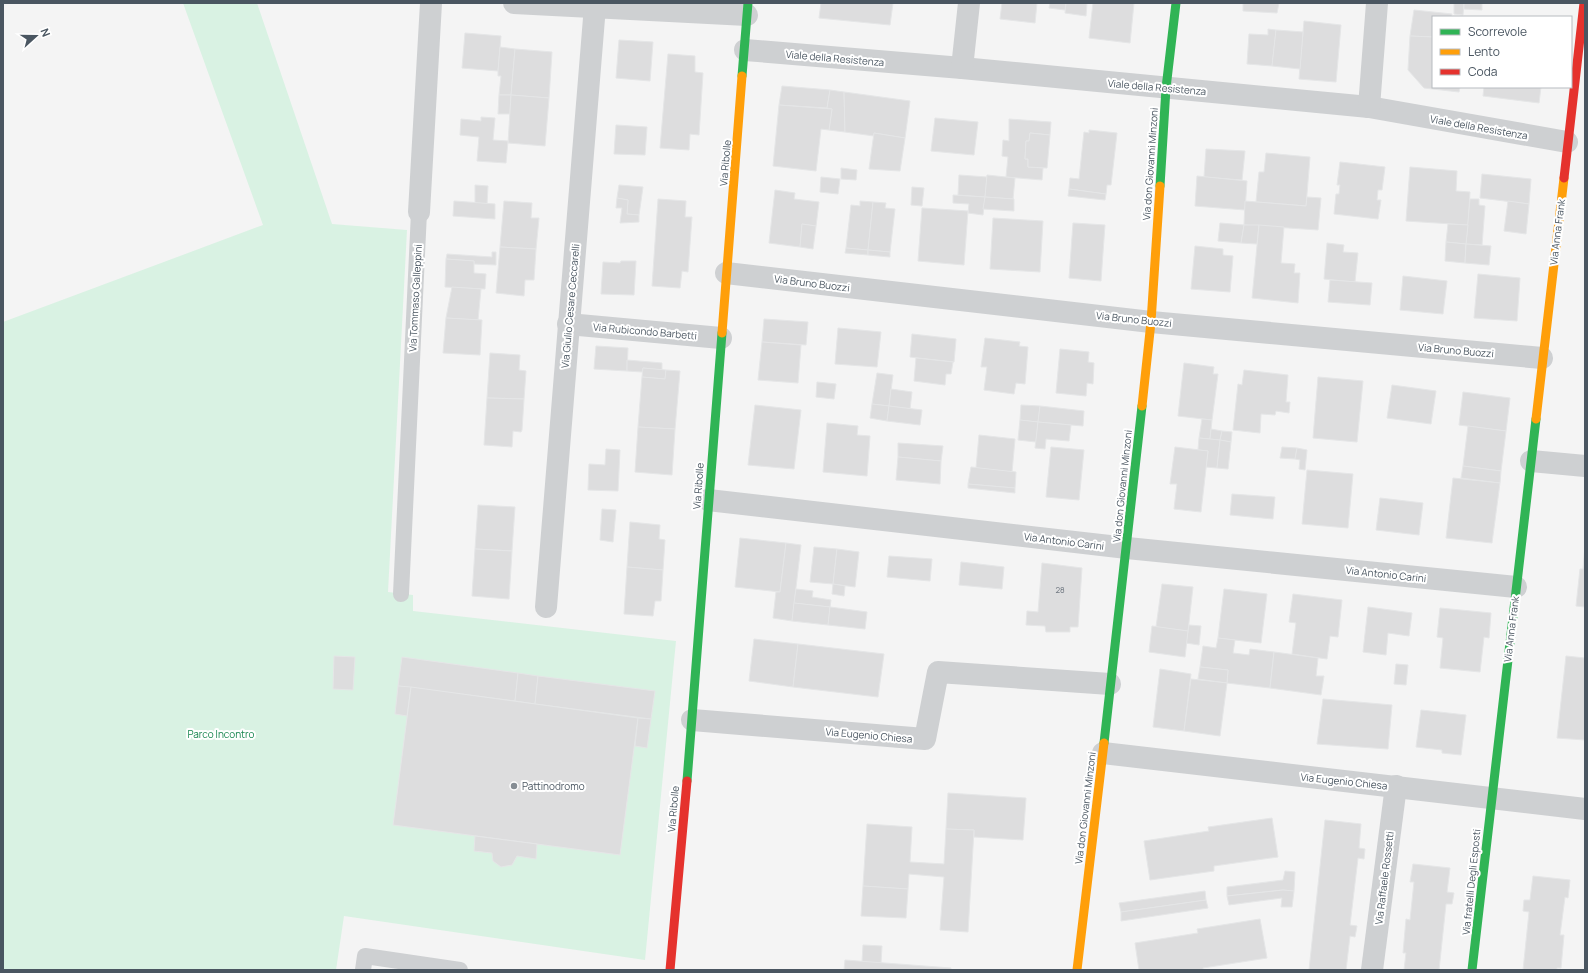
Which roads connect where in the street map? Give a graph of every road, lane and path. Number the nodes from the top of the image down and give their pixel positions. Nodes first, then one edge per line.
1 (431, 3) edge
2 (514, 3) edge
3 (969, 3) edge
4 (1176, 3) edge
5 (1377, 3) edge
6 (1584, 3) edge
7 (595, 6) junction
8 (748, 9) edge
9 (745, 50) junction
10 (962, 68) junction
11 (1166, 88) junction
12 (1369, 107) junction
13 (1567, 142) junction
14 (419, 212) joint
15 (726, 273) junction
16 (1151, 322) junction
17 (568, 324) junction
18 (721, 338) junction
19 (1542, 358) junction
20 (1531, 461) junction
21 (1585, 466) edge
22 (708, 500) junction
23 (1127, 548) junction
24 (1516, 587) junction
25 (401, 594) dead end
26 (546, 607) dead end
27 (1110, 684) junction
28 (692, 720) junction
29 (1103, 753) junction
30 (1396, 786) junction
31 (1491, 797) junction
32 (1585, 809) edge
33 (364, 970) edge
34 (460, 970) edge
35 (670, 970) edge
36 (1077, 970) edge
37 (1372, 970) edge
38 (1472, 970) edge

1 - 14 street, Via Tommaso Galleppini
2 - 7 street
3 - 10 street
4 - 11 street, Via don Giovanni Minzoni
5 - 12 street
6 - 13 street, Via Anna Frank
7 - 8 street
7 - 17 street, Via Giulio Cesare Ceccarelli
8 - 9 street, Via Ribolle
9 - 10 street, Viale della Resistenza
9 - 15 street, Via Ribolle
10 - 11 street, Viale della Resistenza
11 - 12 street, Viale della Resistenza
11 - 16 street, Via don Giovanni Minzoni
12 - 13 street, Viale della Resistenza
13 - 19 street, Via Anna Frank
14 - 25 lane, Via Tommaso Galleppini
15 - 16 street, Via Bruno Buozzi
15 - 18 street, Via Ribolle
16 - 19 street, Via Bruno Buozzi
16 - 23 street, Via don Giovanni Minzoni
17 - 18 street, Via Rubicondo Barbetti
17 - 26 street, Via Giulio Cesare Ceccarelli
18 - 22 street, Via Ribolle
19 - 20 street, Via Anna Frank
20 - 21 street
20 - 24 street, Via Anna Frank
22 - 23 street, Via Antonio Carini
22 - 28 street, Via Ribolle
23 - 24 street, Via Antonio Carini
23 - 27 street, Via don Giovanni Minzoni
24 - 31 street, Via Anna Frank
27 - 28 street, Via Eugenio Chiesa
27 - 29 street, Via don Giovanni Minzoni
28 - 35 street, Via Ribolle
29 - 30 street, Via Eugenio Chiesa
29 - 36 street, Via don Giovanni Minzoni
30 - 31 street, Via Eugenio Chiesa
30 - 37 street, Via Raffaele Rossetti
31 - 32 street, Via Eugenio Chiesa
31 - 38 street, Via fratelli Degli Esposti
33 - 34 lane

